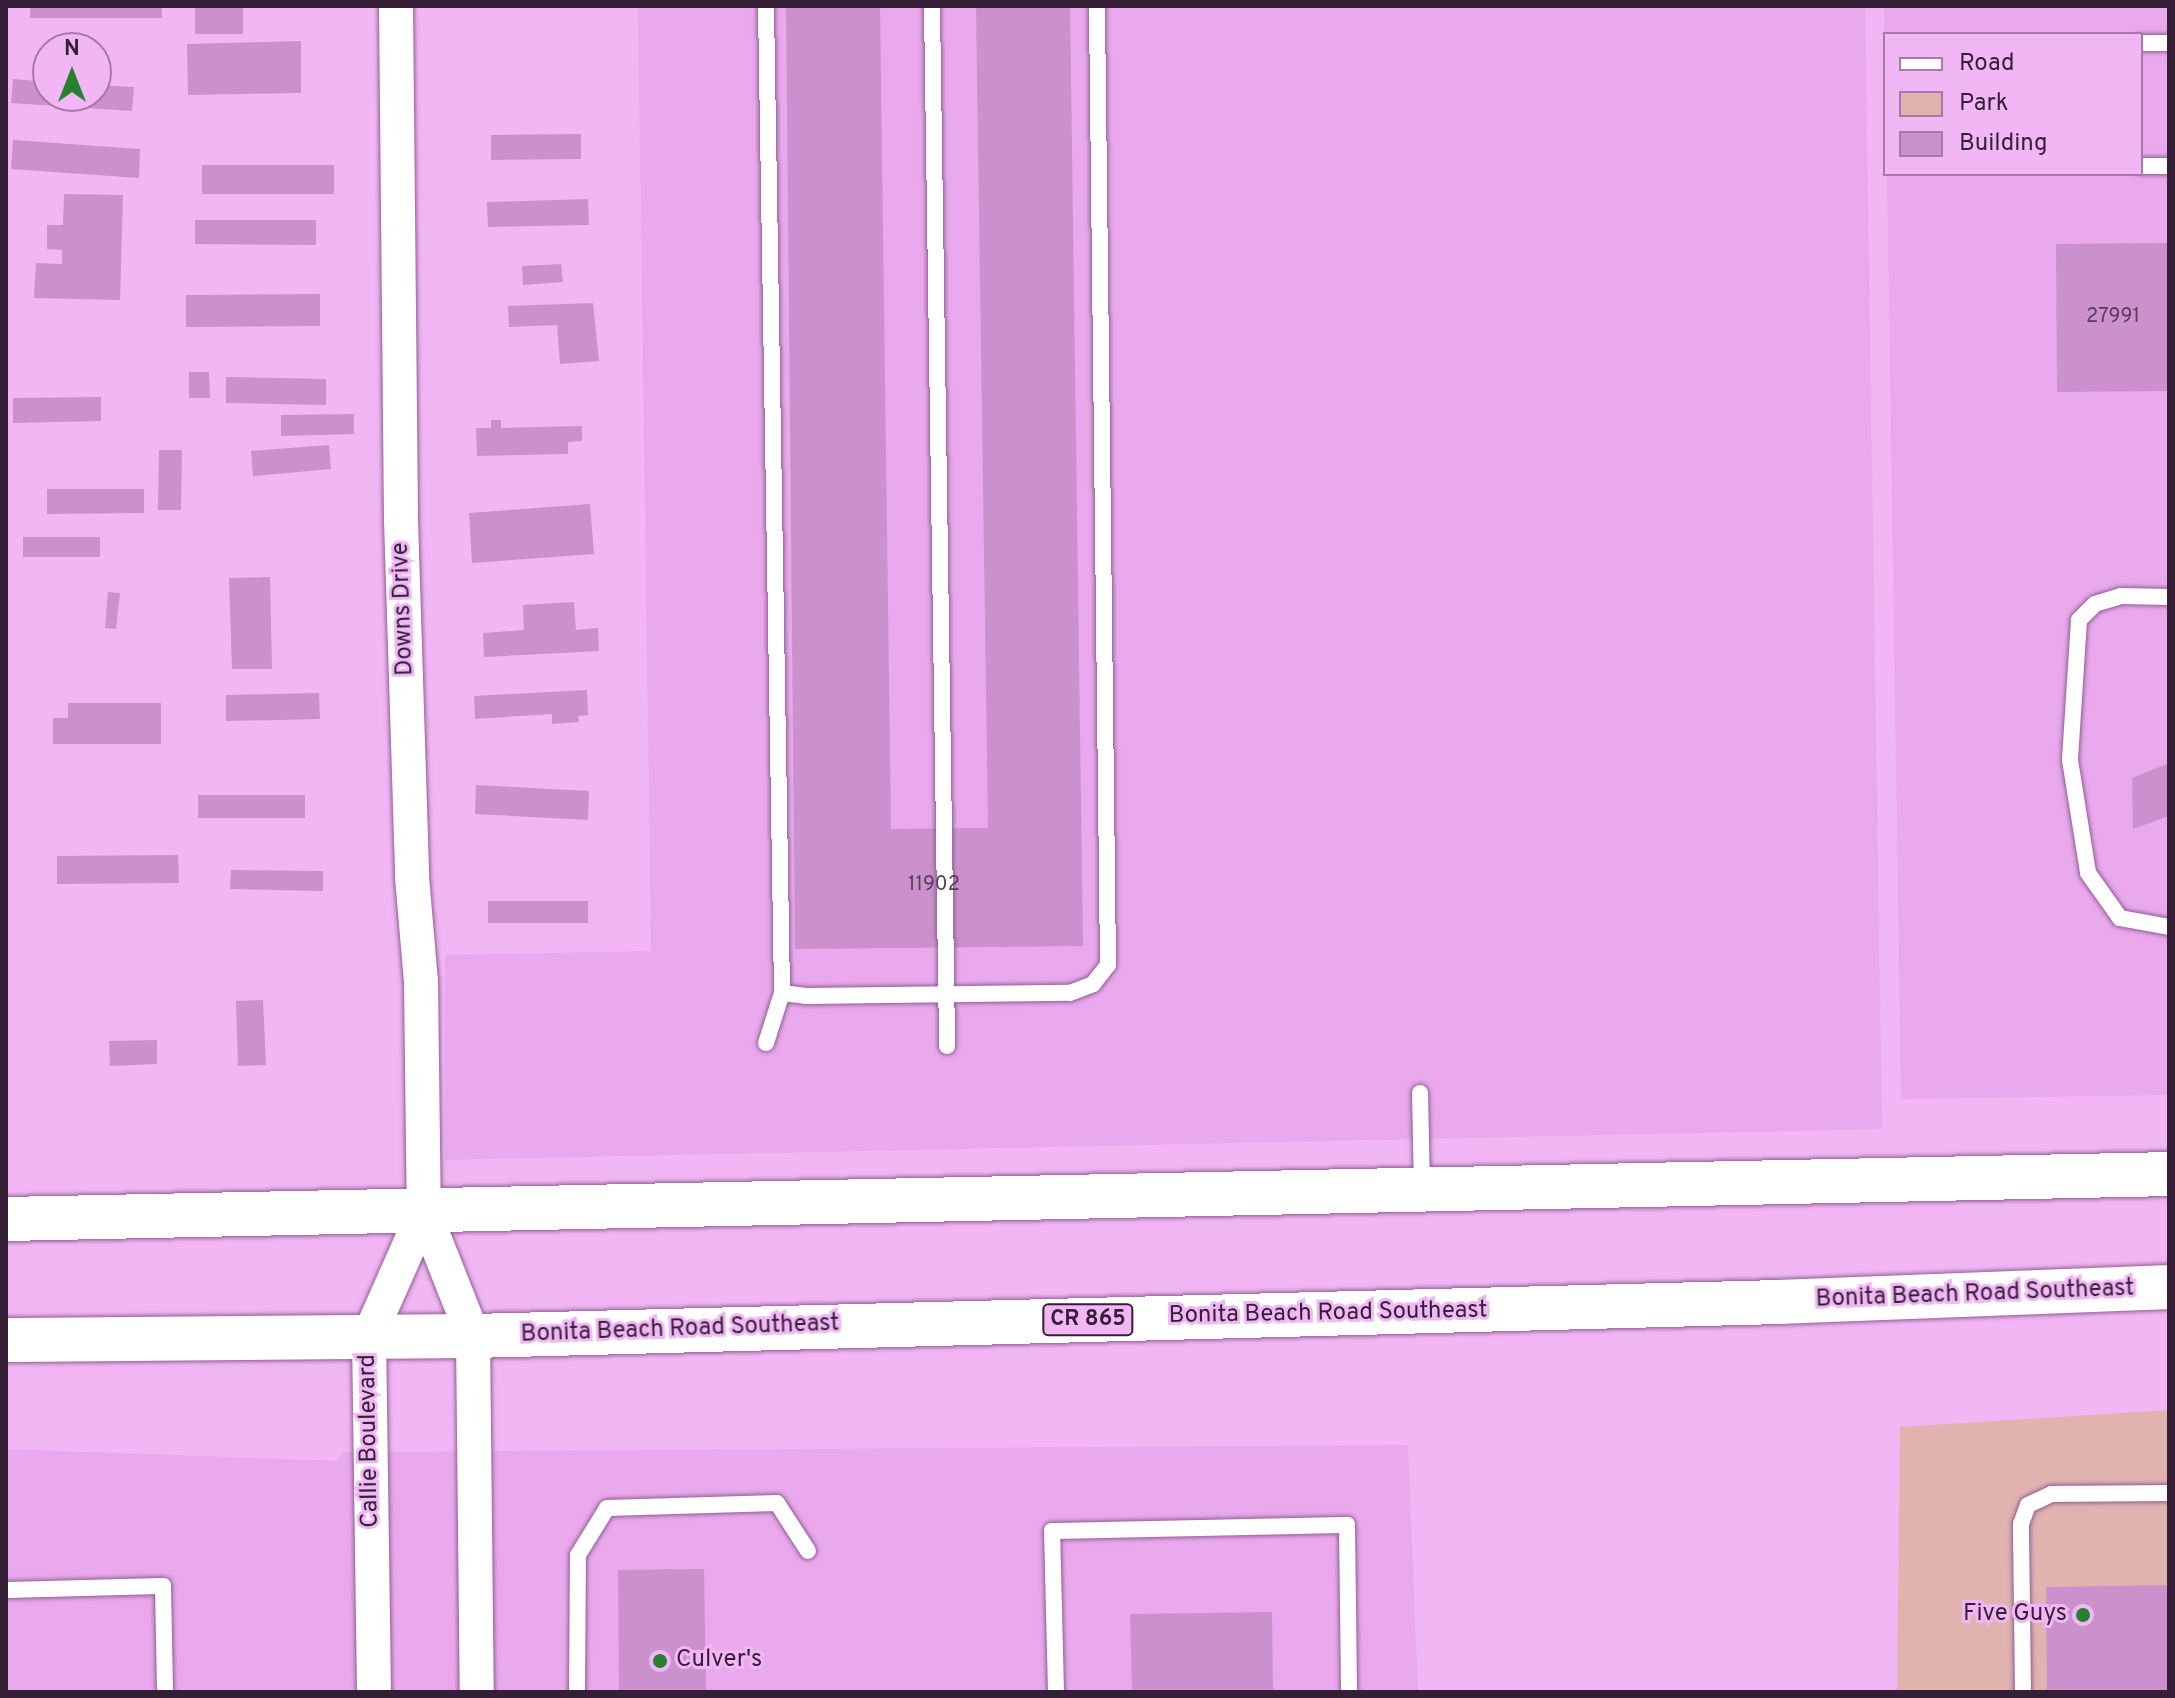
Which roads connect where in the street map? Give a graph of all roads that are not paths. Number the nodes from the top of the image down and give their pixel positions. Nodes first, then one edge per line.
1 (396, 6) edge
2 (766, 6) edge
3 (932, 6) edge
4 (1097, 6) edge
5 (2143, 43) edge
6 (2169, 43) edge
7 (2143, 166) edge
8 (2169, 166) edge
9 (2169, 597) edge
10 (2169, 927) edge
11 (782, 993) junction
12 (946, 994) junction
13 (766, 1043) dead end
14 (947, 1046) dead end
15 (1420, 1093) dead end
16 (2169, 1174) edge
17 (1422, 1192) junction
18 (424, 1212) junction
19 (6, 1219) edge
20 (2169, 1287) edge
21 (369, 1336) junction
22 (473, 1336) junction
23 (6, 1340) edge
24 (2169, 1493) edge
25 (808, 1551) dead end
26 (6, 1590) edge
27 (165, 1692) edge
28 (374, 1692) edge
29 (477, 1692) edge
30 (577, 1692) edge
31 (1056, 1692) edge
32 (1349, 1692) edge
33 (2023, 1692) edge

1 - 18 street, Downs Drive
2 - 11 lane
3 - 12 lane
4 - 12 lane
5 - 6 lane
7 - 8 lane
9 - 10 lane
11 - 12 lane
11 - 13 lane
12 - 14 lane
15 - 17 lane
16 - 17 main road
17 - 18 main road
18 - 19 main road
18 - 21 street, Callie Boulevard
18 - 22 street
20 - 22 main road, Bonita Beach Road Southeast / CR 865
21 - 22 main road, Bonita Beach Road Southeast / CR 865
21 - 23 main road, Bonita Beach Road Southeast / CR 865
21 - 28 street, Callie Boulevard
22 - 29 street
24 - 33 lane
25 - 30 lane
26 - 27 lane
31 - 32 lane

